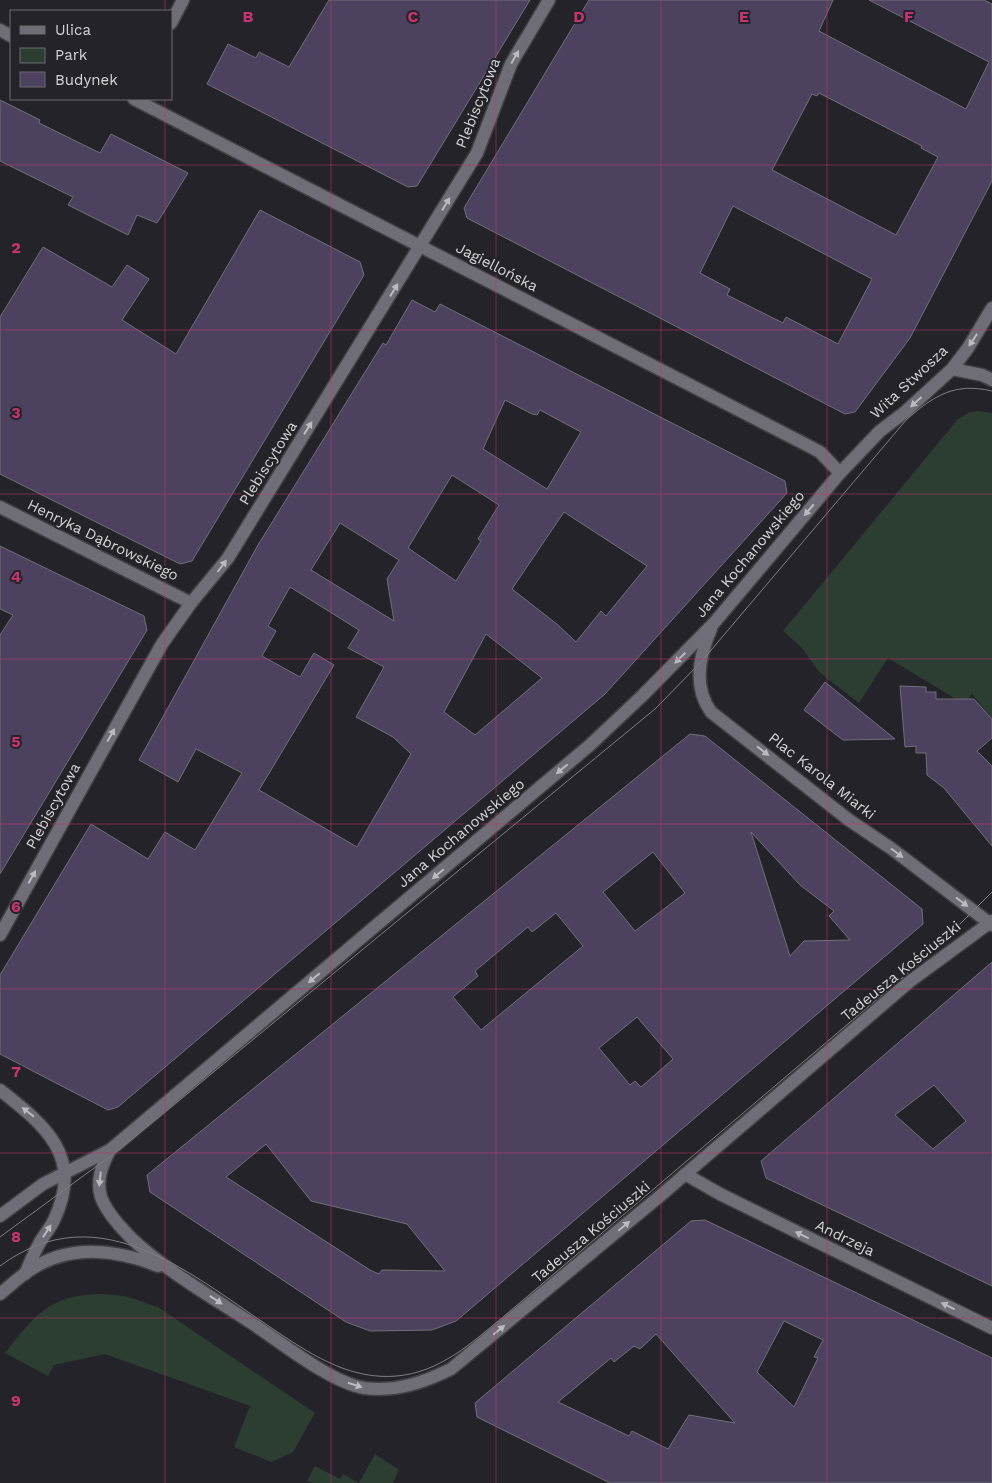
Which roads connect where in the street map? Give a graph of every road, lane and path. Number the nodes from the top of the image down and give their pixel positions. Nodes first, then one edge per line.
1 (183, 0) edge
2 (549, 0) edge
3 (172, 21) edge
4 (136, 100) edge
5 (421, 246) junction
6 (992, 308) edge
7 (952, 369) junction
8 (992, 380) edge
9 (840, 472) junction
10 (0, 507) edge
11 (191, 603) junction
12 (714, 623) junction
13 (991, 923) edge
14 (0, 935) edge
15 (0, 1090) edge
16 (110, 1150) junction
17 (64, 1173) junction
18 (685, 1174) junction
19 (0, 1216) edge
20 (176, 1273) junction
21 (24, 1274) junction
22 (0, 1294) edge
23 (992, 1328) edge

1 - 3 street
5 -> 2 street, Plebiscytowa
4 - 5 street, Jagiellońska
5 - 9 street, Jagiellońska
11 -> 5 street, Plebiscytowa
6 -> 7 street, Wita Stwosza
7 - 8 street
7 -> 9 street, Wita Stwosza
9 -> 12 street, Jana Kochanowskiego
10 - 11 street, Henryka Dąbrowskiego
14 -> 11 street, Plebiscytowa
12 -> 13 street, Plac Karola Miarki
12 -> 16 street, Jana Kochanowskiego
13 - 18 street, Tadeusza Kościuszki
17 -> 15 street
16 - 17 street, Jana Kochanowskiego
16 -> 20 street, Tadeusza Kościuszki
17 - 19 street, Jana Kochanowskiego
21 -> 17 street
20 -> 18 street, Tadeusza Kościuszki
23 -> 18 street, Andrzeja
20 - 21 street, Tadeusza Kościuszki
21 - 22 street

